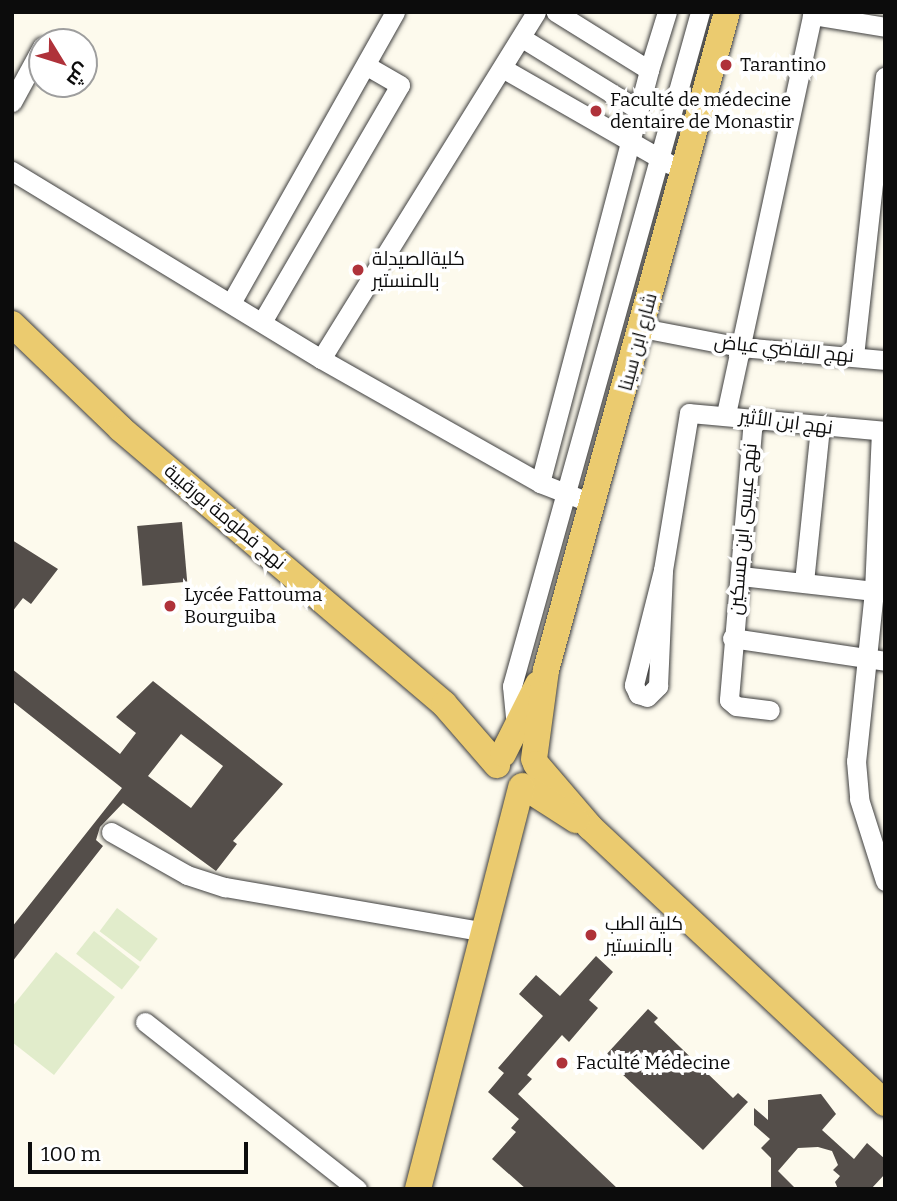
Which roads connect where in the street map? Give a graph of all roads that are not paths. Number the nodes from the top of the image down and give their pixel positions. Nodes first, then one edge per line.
1 (395, 12) edge
2 (536, 12) edge
3 (556, 12) edge
4 (667, 12) edge
5 (699, 12) edge
6 (727, 12) edge
7 (812, 14) edge
8 (885, 27) edge
9 (522, 38) junction
10 (366, 65) junction
11 (504, 69) junction
12 (649, 70) junction
13 (28, 73) edge
14 (884, 88) edge
15 (12, 102) edge
16 (639, 110) junction
17 (629, 144) junction
18 (672, 164) junction
19 (12, 170) edge
20 (877, 219) edge
21 (231, 303) junction
22 (262, 322) junction
23 (12, 324) edge
24 (642, 328) junction
25 (741, 348) junction
26 (854, 356) junction
27 (321, 359) junction
28 (885, 360) edge
29 (726, 414) junction
30 (753, 419) junction
31 (820, 427) junction
32 (883, 431) edge
33 (540, 483) junction
34 (563, 493) junction
35 (881, 497) edge
36 (594, 503) junction
37 (663, 570) junction
38 (741, 576) junction
39 (804, 582) junction
40 (874, 592) junction
41 (732, 638) junction
42 (876, 660) edge
43 (546, 670) junction
44 (770, 709) dead end
45 (516, 761) junction
46 (875, 822) edge
47 (111, 832) dead end
48 (885, 881) edge
49 (480, 931) junction
50 (145, 1021) dead end
51 (885, 1103) edge
52 (357, 1189) edge
53 (418, 1189) edge

1 - 10 street
2 - 9 street
3 - 12 street
4 - 12 street
5 - 18 street
6 - 18 main road, شارع ابن سينا
7 - 8 street
7 - 25 street
9 - 11 street
9 - 16 street
10 - 21 street
10 - 22 street
11 - 17 street
11 - 27 street
12 - 16 street
13 - 15 street
14 - 20 street
16 - 17 street
17 - 18 street
17 - 33 street
18 - 24 main road, شارع ابن سينا
18 - 34 street
19 - 21 street
20 - 26 street
21 - 22 street
22 - 27 street
23 - 45 main road, نهج فطومة بورقيبة
24 - 25 street, نهج القاضي عياض
24 - 36 main road, شارع ابن سينا
25 - 26 street, نهج القاضي عياض
25 - 29 street
26 - 28 street, نهج القاضي عياض
27 - 33 street
29 - 30 street, نهج ابن الأثير
29 - 37 street, نهج ابن الأثير
30 - 31 street, نهج ابن الأثير
30 - 38 street, نهج عيسى ابن مسكين
31 - 32 street, نهج ابن الأثير
31 - 39 street
32 - 35 street
33 - 34 street
34 - 36 street
34 - 45 street
35 - 40 street
36 - 43 main road, شارع ابن سينا
37 - 37 street
38 - 39 street
38 - 41 street, نهج عيسى ابن مسكين
39 - 40 street
40 - 42 street
41 - 42 street
41 - 44 street, نهج عيسى ابن مسكين
42 - 46 street
43 - 45 main road
43 - 45 main road
45 - 49 main road
45 - 51 main road, نهج فطومة بورقيبة
46 - 48 street
47 - 49 street
49 - 53 main road
50 - 52 street

